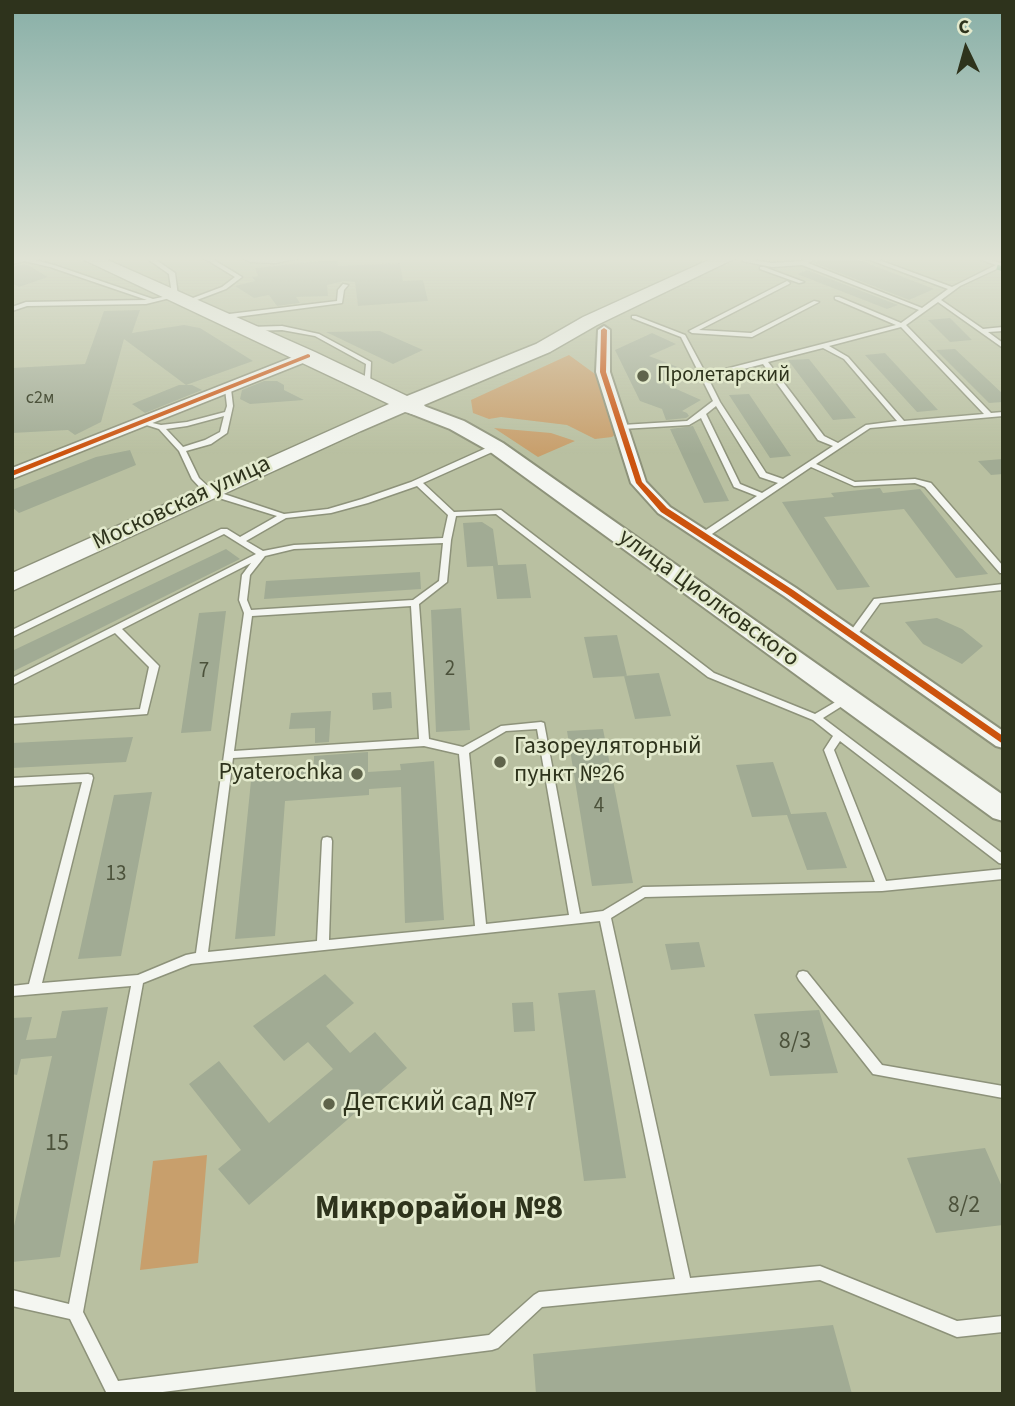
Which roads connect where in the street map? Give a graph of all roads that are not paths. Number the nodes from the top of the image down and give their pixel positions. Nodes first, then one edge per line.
1 (234, 323) edge
2 (587, 323) edge
3 (621, 323) edge
4 (648, 323) edge
5 (709, 323) edge
6 (776, 323) edge
7 (896, 323) edge
8 (905, 323) edge
9 (969, 323) edge
10 (902, 325) junction
11 (249, 329) junction
12 (1003, 329) edge
13 (604, 330) junction
14 (692, 331) junction
15 (981, 331) junction
16 (682, 336) junction
17 (822, 345) junction
18 (1003, 346) edge
19 (307, 356) junction
20 (764, 361) junction
21 (704, 377) junction
22 (367, 385) junction
23 (228, 389) junction
24 (717, 402) junction
25 (410, 406) junction
26 (229, 413) junction
27 (702, 413) junction
28 (1003, 414) edge
29 (989, 415) junction
30 (144, 423) junction
31 (902, 423) junction
32 (161, 427) junction
33 (622, 427) junction
34 (839, 446) junction
35 (496, 447) junction
36 (182, 450) junction
37 (811, 464) junction
38 (12, 474) edge
39 (417, 482) junction
40 (783, 482) junction
41 (209, 492) junction
42 (763, 496) junction
43 (452, 514) junction
44 (284, 516) junction
45 (703, 536) junction
46 (447, 540) junction
47 (240, 541) junction
48 (262, 554) junction
49 (1003, 571) edge
50 (12, 583) edge
51 (1003, 587) edge
52 (415, 603) junction
53 (248, 613) junction
54 (116, 629) junction
55 (12, 634) edge
56 (852, 636) junction
57 (12, 682) edge
58 (847, 699) junction
59 (816, 718) junction
60 (12, 721) edge
61 (839, 735) junction
62 (424, 741) junction
63 (1003, 741) edge
64 (464, 751) junction
65 (228, 755) junction
66 (12, 782) edge
67 (1003, 810) edge
68 (327, 841) dead end
69 (1003, 860) edge
70 (1003, 874) edge
71 (882, 886) junction
72 (605, 916) junction
73 (575, 919) junction
74 (481, 930) junction
75 (323, 946) junction
76 (201, 957) junction
77 (803, 976) dead end
78 (138, 980) junction
79 (34, 990) junction
80 (12, 991) edge
81 (1003, 1092) edge
82 (684, 1286) junction
83 (12, 1298) edge
84 (75, 1313) junction
85 (1003, 1324) edge

1 - 11 main road
2 - 25 main road
3 - 13 main road
4 - 16 lane
5 - 14 lane
6 - 14 lane
7 - 10 lane
8 - 10 lane
9 - 15 lane
10 - 17 lane
10 - 29 lane
11 - 19 main road
11 - 22 lane
12 - 15 lane
13 - 25 main road
13 - 33 street
14 - 16 lane
15 - 18 lane
16 - 21 lane
17 - 20 lane
17 - 31 lane
19 - 22 main road
19 - 23 street
20 - 21 lane
20 - 34 lane
21 - 24 lane
22 - 25 main road
23 - 26 lane
23 - 30 street
24 - 27 lane
24 - 40 lane
25 - 35 main road, улица Циолковского
25 - 41 main road, Московская улица
26 - 32 lane
26 - 36 lane
27 - 33 lane
27 - 42 lane
28 - 29 lane
29 - 31 lane
30 - 32 lane
30 - 38 street
31 - 34 lane
32 - 36 lane
33 - 45 street
34 - 37 lane
35 - 39 lane
35 - 58 main road, улица Циолковского
36 - 41 lane
37 - 40 lane
37 - 49 lane
39 - 43 lane
39 - 44 lane
40 - 42 lane
41 - 44 lane
41 - 50 main road, Московская улица
42 - 45 lane
43 - 46 lane
43 - 59 lane
44 - 47 lane
45 - 56 street
46 - 48 lane
46 - 52 lane
47 - 48 lane
47 - 55 lane
48 - 53 lane
48 - 54 lane
51 - 56 lane
52 - 53 lane
52 - 62 lane
53 - 65 lane
54 - 57 lane
54 - 60 lane
56 - 63 street
58 - 59 lane
58 - 67 main road, улица Циолковского
59 - 61 lane
61 - 69 lane
61 - 71 lane
62 - 64 lane
62 - 65 lane
64 - 73 lane
64 - 74 lane
65 - 76 lane
66 - 79 lane
68 - 75 lane
70 - 71 lane
71 - 72 lane
72 - 73 lane
72 - 82 lane
73 - 74 lane
74 - 75 lane
75 - 76 lane
76 - 78 lane
77 - 81 lane
78 - 79 lane
78 - 84 lane
79 - 80 lane
82 - 84 lane
82 - 85 lane
83 - 84 lane

